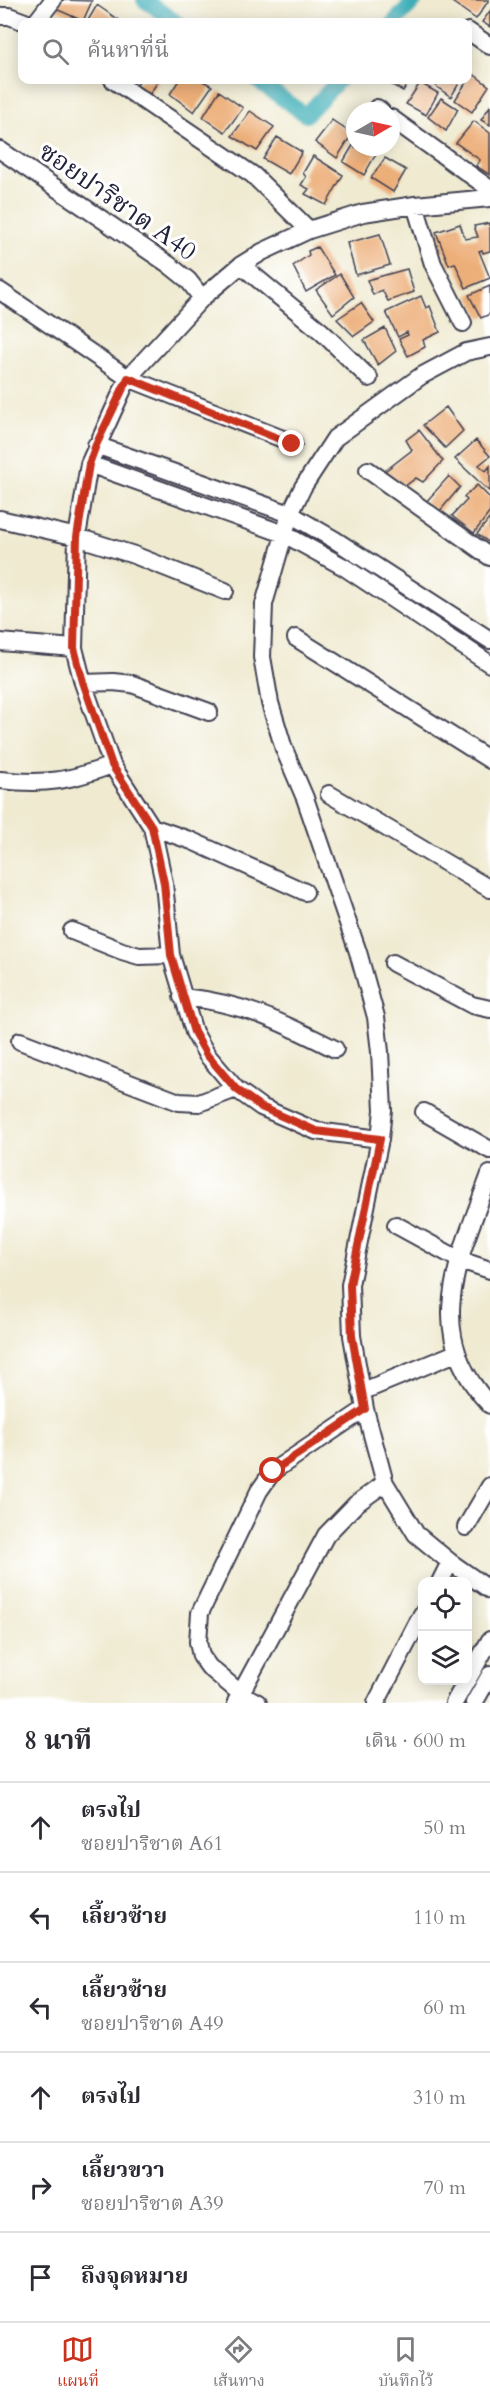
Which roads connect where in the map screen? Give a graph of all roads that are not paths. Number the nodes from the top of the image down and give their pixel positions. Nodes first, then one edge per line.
1 (53, 0) edge
2 (0, 16) edge
3 (39, 18) edge
4 (18, 19) edge
5 (472, 34) edge
6 (490, 46) edge
7 (118, 84) edge
8 (400, 124) edge
9 (0, 150) edge
10 (490, 189) edge
11 (490, 198) edge
12 (415, 205) junction
13 (309, 230) junction
14 (241, 265) junction
15 (0, 291) edge
16 (202, 298) junction
17 (464, 323) dead end
18 (490, 347) edge
19 (128, 378) junction
20 (369, 378) dead end
21 (292, 444) dead end
22 (96, 445) junction
23 (89, 464) junction
24 (368, 470) dead end
25 (290, 514) junction
26 (0, 519) edge
27 (284, 534) junction
28 (77, 537) junction
29 (490, 557) edge
30 (225, 591) dead end
31 (296, 638) dead end
32 (490, 640) edge
33 (0, 642) edge
34 (74, 648) junction
35 (490, 663) edge
36 (83, 682) junction
37 (209, 712) dead end
38 (490, 760) edge
39 (112, 765) junction
40 (0, 780) edge
41 (329, 794) dead end
42 (152, 827) junction
43 (490, 889) edge
44 (305, 892) dead end
45 (72, 931) dead end
46 (171, 955) junction
47 (393, 963) dead end
48 (182, 997) junction
49 (490, 1009) edge
50 (20, 1041) dead end
51 (335, 1049) dead end
52 (236, 1089) junction
53 (424, 1112) dead end
54 (380, 1139) junction
55 (490, 1150) edge
56 (490, 1174) edge
57 (396, 1225) dead end
58 (460, 1260) junction
59 (490, 1270) edge
60 (456, 1353) junction
61 (361, 1392) junction
62 (490, 1406) edge
63 (365, 1409) junction
64 (385, 1483) junction
65 (490, 1486) edge
66 (466, 1527) dead end
67 (450, 1562) junction
68 (442, 1577) edge
69 (490, 1590) edge
70 (418, 1623) edge
71 (490, 1640) edge
72 (472, 1671) edge
73 (490, 1675) edge
74 (464, 1685) edge
75 (238, 1698) edge
76 (258, 1703) edge
77 (376, 1703) edge
78 (454, 1703) edge
79 (474, 1703) edge

1 - 3 street
2 - 4 street
5 - 6 street
7 - 13 street
8 - 10 street
9 - 16 street, ซอยปาริชาต A40
11 - 12 street
12 - 13 street
12 - 17 street
13 - 14 street
14 - 16 street
14 - 20 street
15 - 19 street
16 - 19 street
18 - 25 street
19 - 21 street
19 - 22 street
22 - 23 street
22 - 25 street
23 - 27 street
23 - 28 street
24 - 29 street
25 - 27 street
25 - 32 street
26 - 28 street
27 - 35 street
27 - 54 street
28 - 30 street
28 - 34 street
31 - 38 street
33 - 34 street
34 - 36 street
36 - 37 street
36 - 39 street
39 - 40 street
39 - 42 street
41 - 43 street
42 - 44 street
42 - 46 street
45 - 46 street
46 - 48 street
47 - 49 street
48 - 51 street
48 - 52 street
50 - 52 street
52 - 54 street
53 - 55 street
54 - 61 street
56 - 58 street
57 - 58 street
58 - 59 street
58 - 60 street
60 - 61 street
60 - 62 street
61 - 63 street
63 - 64 street
63 - 75 street
64 - 67 street
64 - 75 street
65 - 66 street
67 - 68 street
67 - 69 street
70 - 77 street
71 - 72 street
73 - 79 street
74 - 78 street
75 - 76 street

